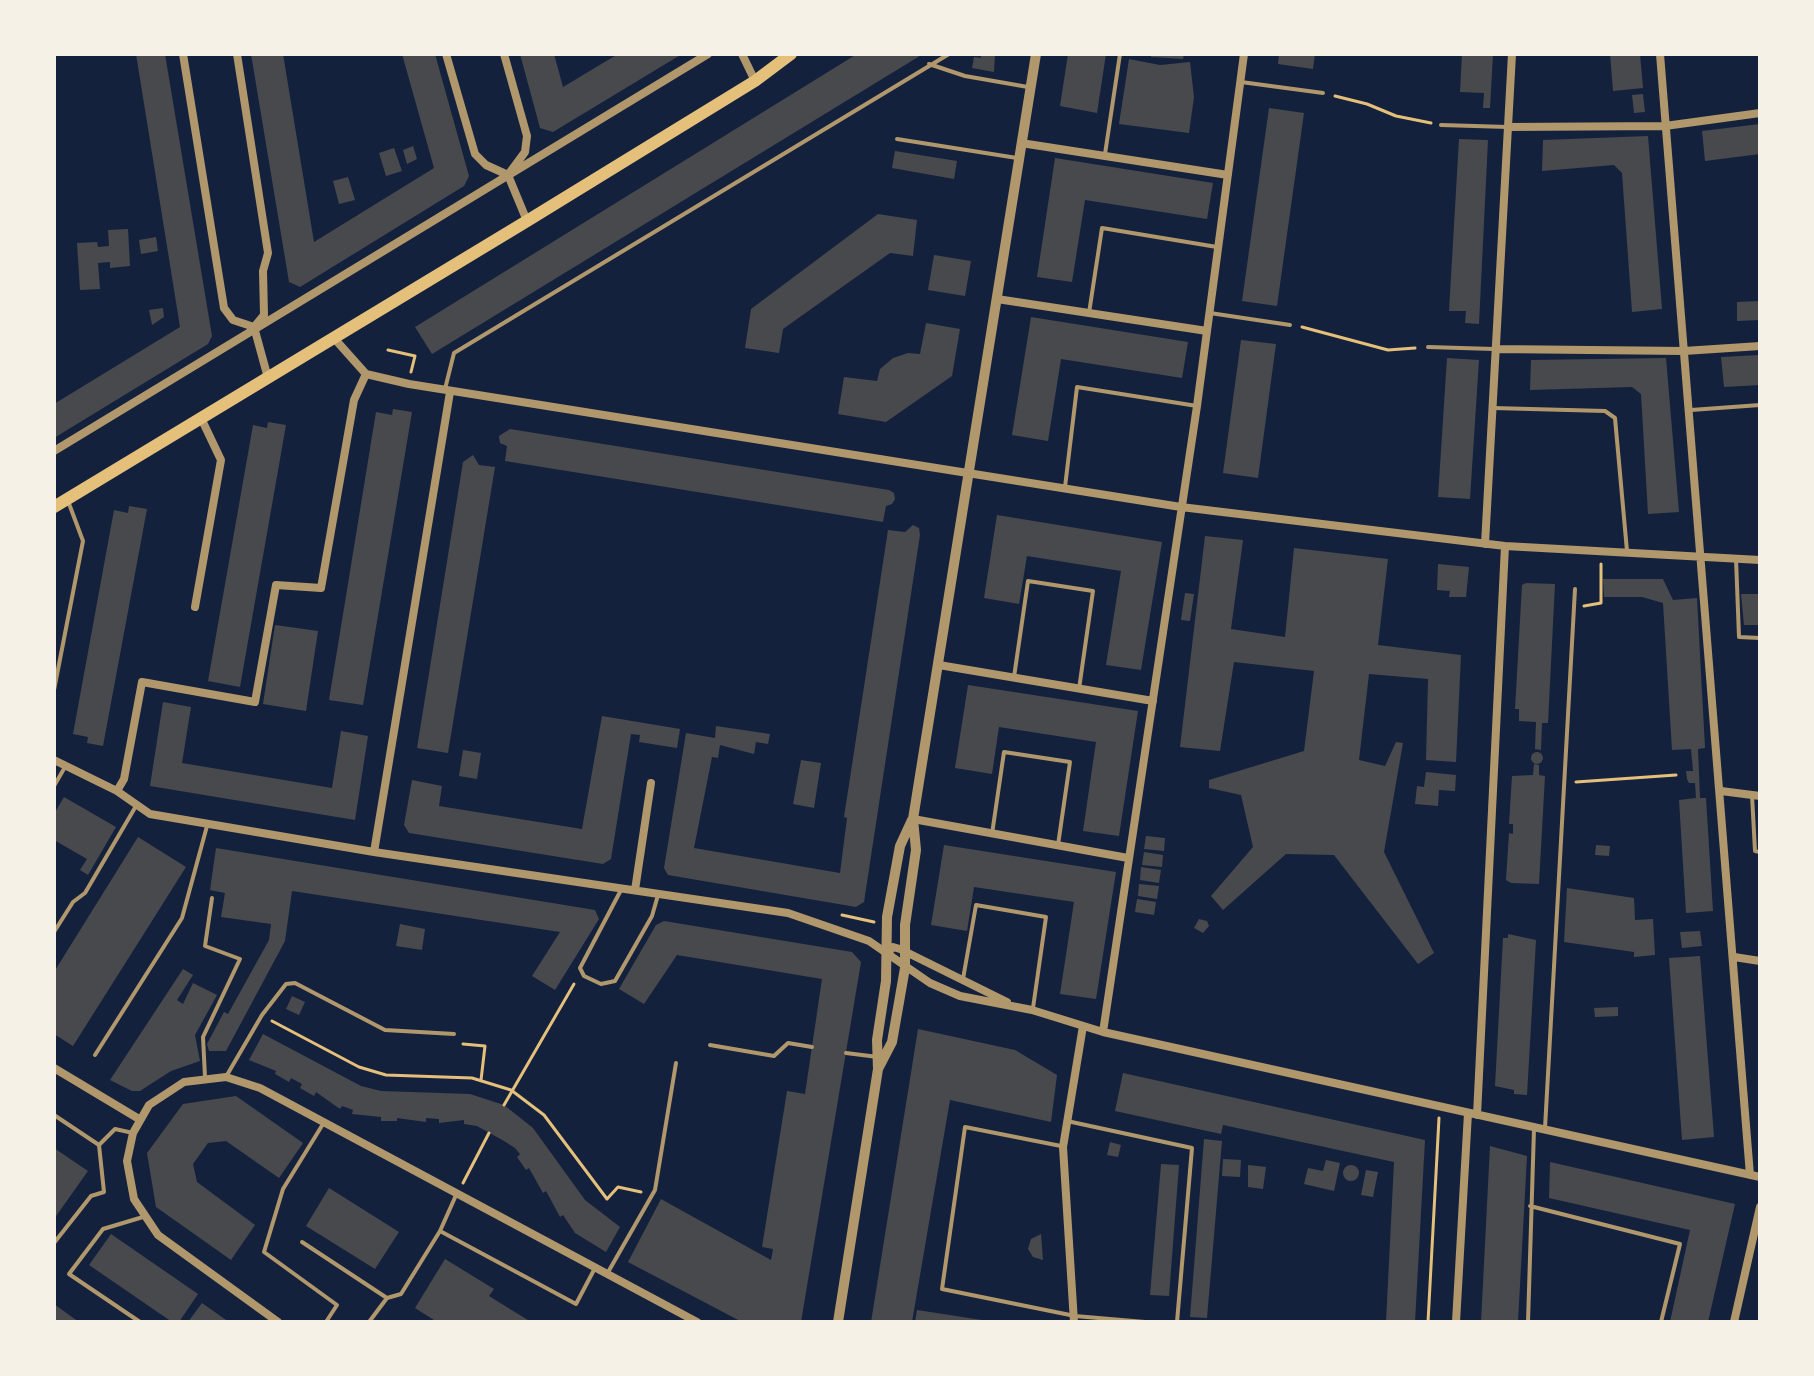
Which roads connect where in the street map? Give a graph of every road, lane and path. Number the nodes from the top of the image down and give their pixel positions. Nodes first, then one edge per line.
1 (183, 54) edge
2 (237, 54) edge
3 (446, 54) edge
4 (504, 54) edge
5 (708, 54) edge
6 (742, 54) edge
7 (791, 54) edge
8 (949, 54) edge
9 (1036, 54) edge
10 (1120, 54) edge
11 (1244, 54) edge
12 (1512, 54) edge
13 (1660, 54) edge
14 (929, 64) junction
15 (755, 81) junction
16 (1241, 82) junction
17 (1030, 87) junction
18 (1323, 93) joint
19 (1760, 113) edge
20 (1441, 125) joint
21 (1665, 126) junction
22 (1508, 127) junction
23 (897, 139) dead end
24 (1021, 143) junction
25 (1105, 156) junction
26 (1018, 158) junction
27 (508, 175) junction
28 (1228, 175) junction
29 (527, 221) junction
30 (1219, 247) junction
31 (997, 299) junction
32 (1089, 313) junction
33 (1210, 313) junction
34 (1290, 325) joint
35 (254, 327) junction
36 (1207, 331) junction
37 (333, 337) junction
38 (1760, 346) edge
39 (1428, 347) joint
40 (1496, 349) junction
41 (388, 350) dead end
42 (1684, 351) junction
43 (415, 356) dead end
44 (366, 374) junction
45 (268, 378) junction
46 (448, 392) junction
47 (1760, 405) edge
48 (1197, 406) junction
49 (1493, 408) junction
50 (1689, 410) junction
51 (201, 418) junction
52 (54, 451) edge
53 (971, 473) junction
54 (1065, 487) junction
55 (68, 499) junction
56 (54, 507) edge
57 (1181, 507) junction
58 (1485, 544) junction
59 (1505, 546) junction
60 (1602, 552) junction
61 (1627, 554) junction
62 (1701, 558) junction
63 (1736, 559) junction
64 (1760, 560) edge
65 (1575, 589) dead end
66 (195, 607) dead end
67 (1574, 607) junction
68 (1760, 638) edge
69 (939, 665) junction
70 (1014, 677) junction
71 (1079, 689) junction
72 (54, 690) edge
73 (1153, 701) junction
74 (54, 760) edge
75 (65, 766) junction
76 (1676, 775) dead end
77 (651, 783) dead end
78 (1564, 783) junction
79 (54, 786) edge
80 (117, 791) junction
81 (1721, 791) junction
82 (1756, 796) edge
83 (137, 804) junction
84 (913, 819) junction
85 (207, 825) junction
86 (992, 834) junction
87 (1058, 845) junction
88 (374, 852) junction
89 (1760, 852) edge
90 (1128, 858) junction
91 (622, 888) junction
92 (635, 890) junction
93 (658, 893) junction
94 (212, 898) dead end
95 (54, 932) edge
96 (905, 952) junction
97 (886, 955) junction
98 (1734, 957) junction
99 (1760, 961) edge
100 (905, 968) junction
101 (581, 972) junction
102 (963, 979) junction
103 (1015, 1007) junction
104 (1032, 1010) junction
105 (262, 1015) junction
106 (1083, 1026) junction
107 (1103, 1032) junction
108 (454, 1034) joint
109 (710, 1045) dead end
110 (812, 1047) dead end
111 (846, 1053) dead end
112 (95, 1055) dead end
113 (880, 1062) junction
114 (676, 1063) dead end
115 (54, 1068) edge
116 (205, 1077) junction
117 (226, 1077) junction
118 (481, 1080) junction
119 (511, 1090) junction
120 (504, 1105) dead end
121 (1440, 1106) junction
122 (1473, 1114) junction
123 (54, 1115) edge
124 (139, 1119) junction
125 (1067, 1120) junction
126 (324, 1122) junction
127 (1534, 1128) junction
128 (1545, 1130) junction
129 (133, 1133) junction
130 (489, 1133) dead end
131 (99, 1145) junction
132 (1063, 1147) junction
133 (1755, 1176) edge
134 (457, 1193) junction
135 (652, 1194) junction
136 (1530, 1206) junction
137 (1760, 1207) edge
138 (143, 1217) junction
139 (440, 1231) junction
140 (302, 1242) dead end
141 (54, 1243) edge
142 (595, 1268) junction
143 (607, 1274) junction
144 (387, 1298) junction
145 (1075, 1319) edge
146 (140, 1322) edge
147 (278, 1322) edge
148 (326, 1322) edge
149 (369, 1322) edge
150 (697, 1322) edge
151 (838, 1322) edge
152 (1145, 1322) edge
153 (1177, 1322) edge
154 (1428, 1322) edge
155 (1456, 1322) edge
156 (1528, 1322) edge
157 (1661, 1322) edge
158 (1734, 1322) edge

1 - 35 street
2 - 35 street
3 - 27 street
4 - 27 street
5 - 27 street
6 - 15 street
7 - 15 main road
8 - 14 lane
9 - 17 street
10 - 25 lane
11 - 16 street
12 - 22 street
13 - 21 street
14 - 17 lane
14 - 46 lane
15 - 29 main road
16 - 18 lane
16 - 28 street
17 - 24 street
18 - 20 path
19 - 21 street
20 - 22 lane
21 - 22 street
21 - 42 street
22 - 40 street
23 - 26 lane
24 - 25 street
24 - 26 street
25 - 28 street
26 - 31 street
27 - 29 street
27 - 35 street
28 - 30 street
29 - 37 main road
30 - 32 lane
30 - 33 street
31 - 32 street
31 - 53 street
32 - 36 street
33 - 34 lane
33 - 36 street
34 - 39 path
35 - 45 street
35 - 52 street
36 - 48 street
37 - 44 street
37 - 45 main road
38 - 42 street
39 - 40 lane
40 - 42 street
40 - 49 street
41 - 43 path
42 - 50 street
44 - 46 street
44 - 80 street
45 - 51 main road
46 - 53 street
46 - 88 street
47 - 50 lane
48 - 54 lane
48 - 57 street
49 - 58 street
49 - 61 lane
50 - 62 street
51 - 55 main road
51 - 66 street
53 - 54 street
53 - 69 street
54 - 57 street
55 - 56 main road
55 - 72 lane
57 - 58 street
57 - 73 street
58 - 59 street
59 - 60 street
59 - 122 street
60 - 61 street
60 - 67 path
61 - 62 street
62 - 63 street
62 - 81 street
63 - 64 street
63 - 68 lane
65 - 67 lane
67 - 78 lane
69 - 70 street
69 - 84 street
70 - 71 street
70 - 71 lane
71 - 73 street
73 - 90 street
74 - 75 street
75 - 79 lane
75 - 80 street
76 - 78 path
77 - 92 street
78 - 128 lane
80 - 83 street
81 - 82 street
81 - 98 street
82 - 89 lane
83 - 85 street
83 - 95 lane
84 - 86 street
84 - 96 street
84 - 97 street
85 - 88 street
85 - 112 lane
86 - 87 street
86 - 87 lane
87 - 90 street
88 - 91 street
90 - 107 street
91 - 92 street
91 - 101 lane
92 - 93 street
93 - 97 street
93 - 101 lane
94 - 116 lane
96 - 97 street
96 - 100 street
96 - 102 street
97 - 100 street
97 - 113 street
98 - 99 street
98 - 133 street
100 - 103 street
100 - 113 street
101 - 119 path
102 - 103 street
102 - 104 lane
103 - 104 street
104 - 106 street
105 - 108 lane
105 - 117 lane
105 - 118 path
106 - 107 street
106 - 125 street
107 - 121 street
108 - 118 path
109 - 110 lane
111 - 113 lane
113 - 151 street
114 - 135 lane
115 - 124 street
116 - 117 street
116 - 124 street
117 - 126 street
118 - 119 path
119 - 120 path
119 - 135 path
121 - 122 street
121 - 154 path
122 - 127 street
122 - 155 street
123 - 131 lane
124 - 129 street
125 - 132 street
125 - 153 lane
126 - 134 street
126 - 148 lane
127 - 128 street
127 - 136 lane
128 - 133 street
129 - 131 lane
129 - 138 street
130 - 134 path
131 - 141 lane
132 - 145 street
132 - 145 lane
134 - 139 lane
134 - 142 street
135 - 143 lane
136 - 156 lane
136 - 157 lane
137 - 158 street
138 - 146 lane
138 - 147 street
139 - 142 lane
139 - 144 lane
140 - 144 lane
142 - 143 street
143 - 150 street
144 - 149 lane
145 - 152 lane

